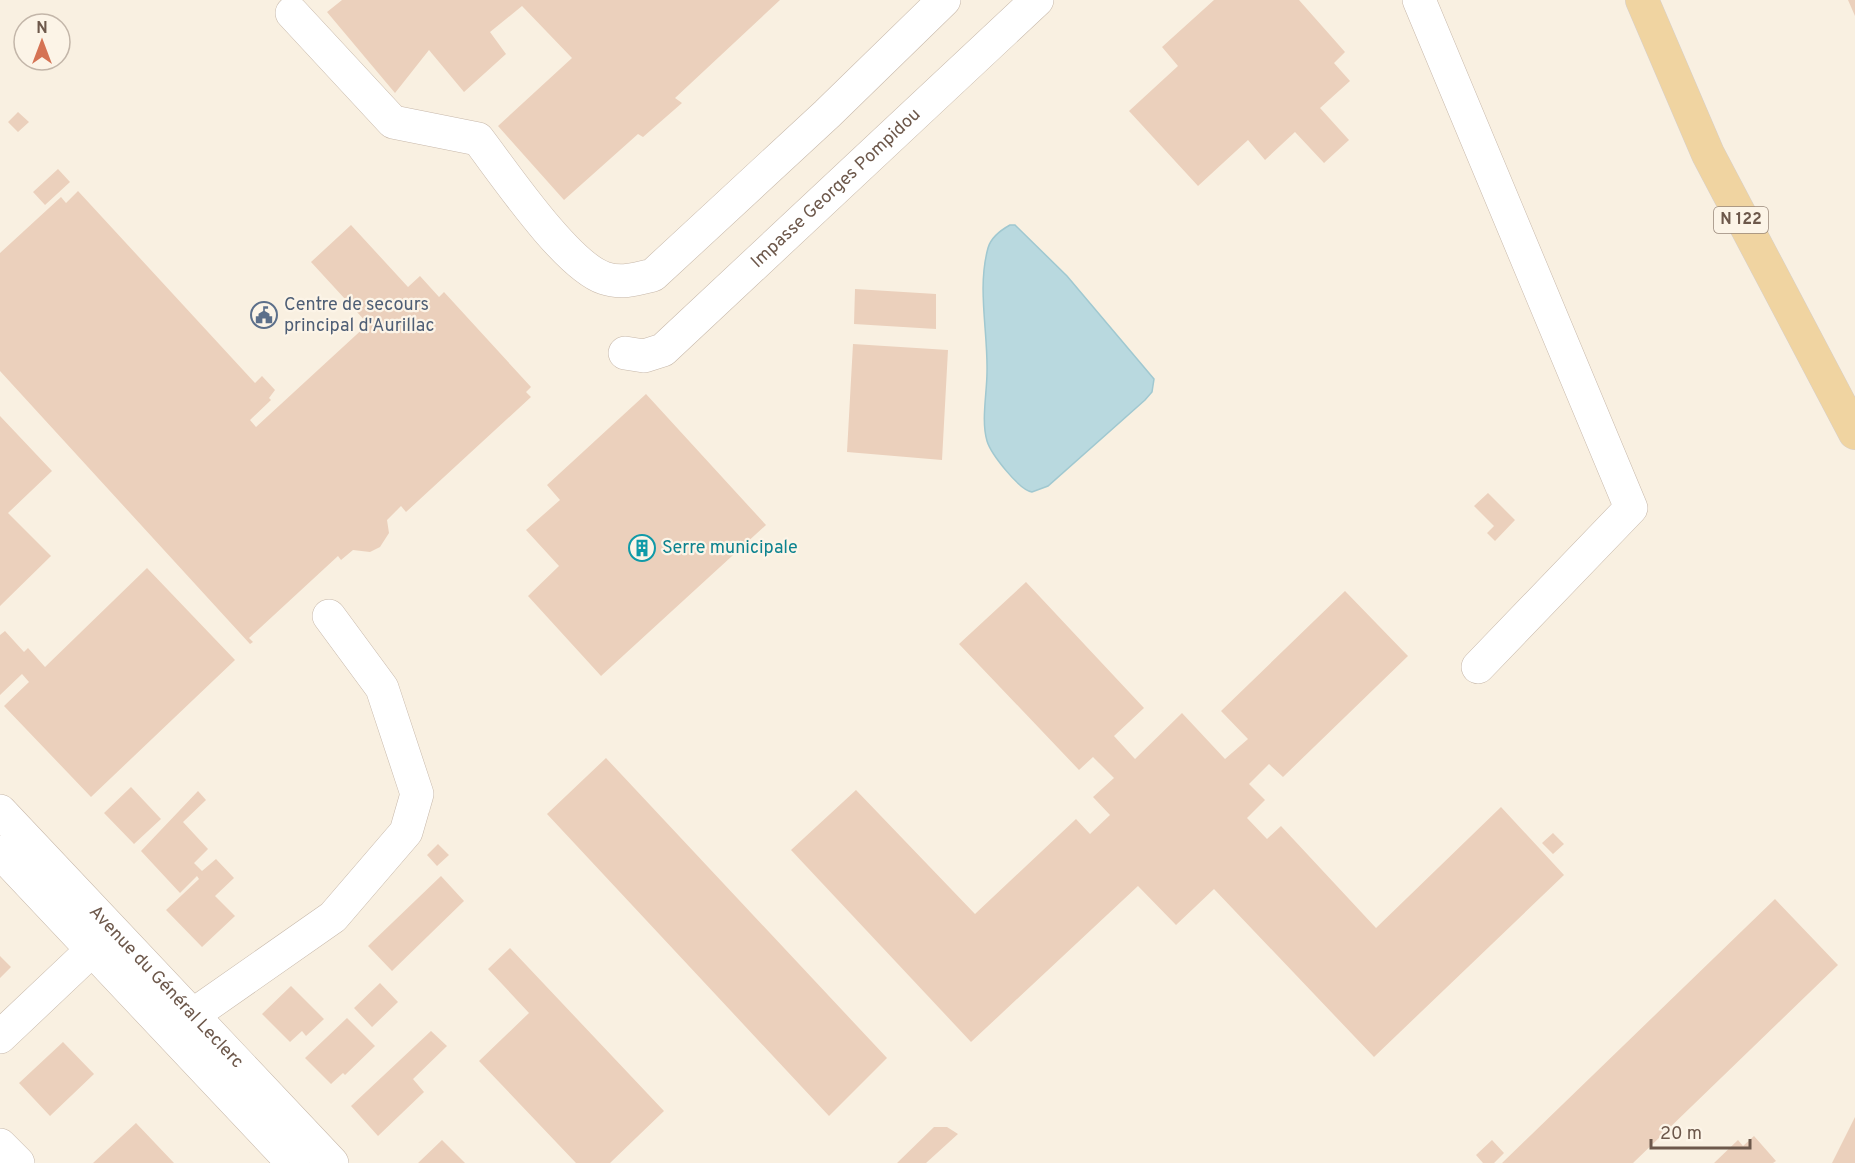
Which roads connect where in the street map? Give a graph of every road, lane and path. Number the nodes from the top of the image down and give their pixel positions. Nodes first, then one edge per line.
1 (944, 0) edge
2 (1037, 0) edge
3 (1419, 0) edge
4 (1642, 0) edge
5 (292, 14) dead end
6 (625, 353) dead end
7 (1855, 433) edge
8 (329, 616) dead end
9 (1478, 667) dead end
10 (0, 811) edge
11 (0, 852) edge
12 (93, 949) junction
13 (193, 1016) junction
14 (0, 1037) edge
15 (0, 1145) edge
16 (18, 1163) edge
17 (293, 1163) edge
18 (332, 1163) edge

1 - 5 street
2 - 6 street, Impasse Georges Pompidou
3 - 9 street
4 - 7 main road, N 122
8 - 13 street
10 - 13 street, Avenue du Général Leclerc
11 - 12 street, Avenue du Général Leclerc
12 - 14 street
12 - 17 street, Avenue du Général Leclerc
13 - 18 street, Avenue du Général Leclerc
15 - 16 street

